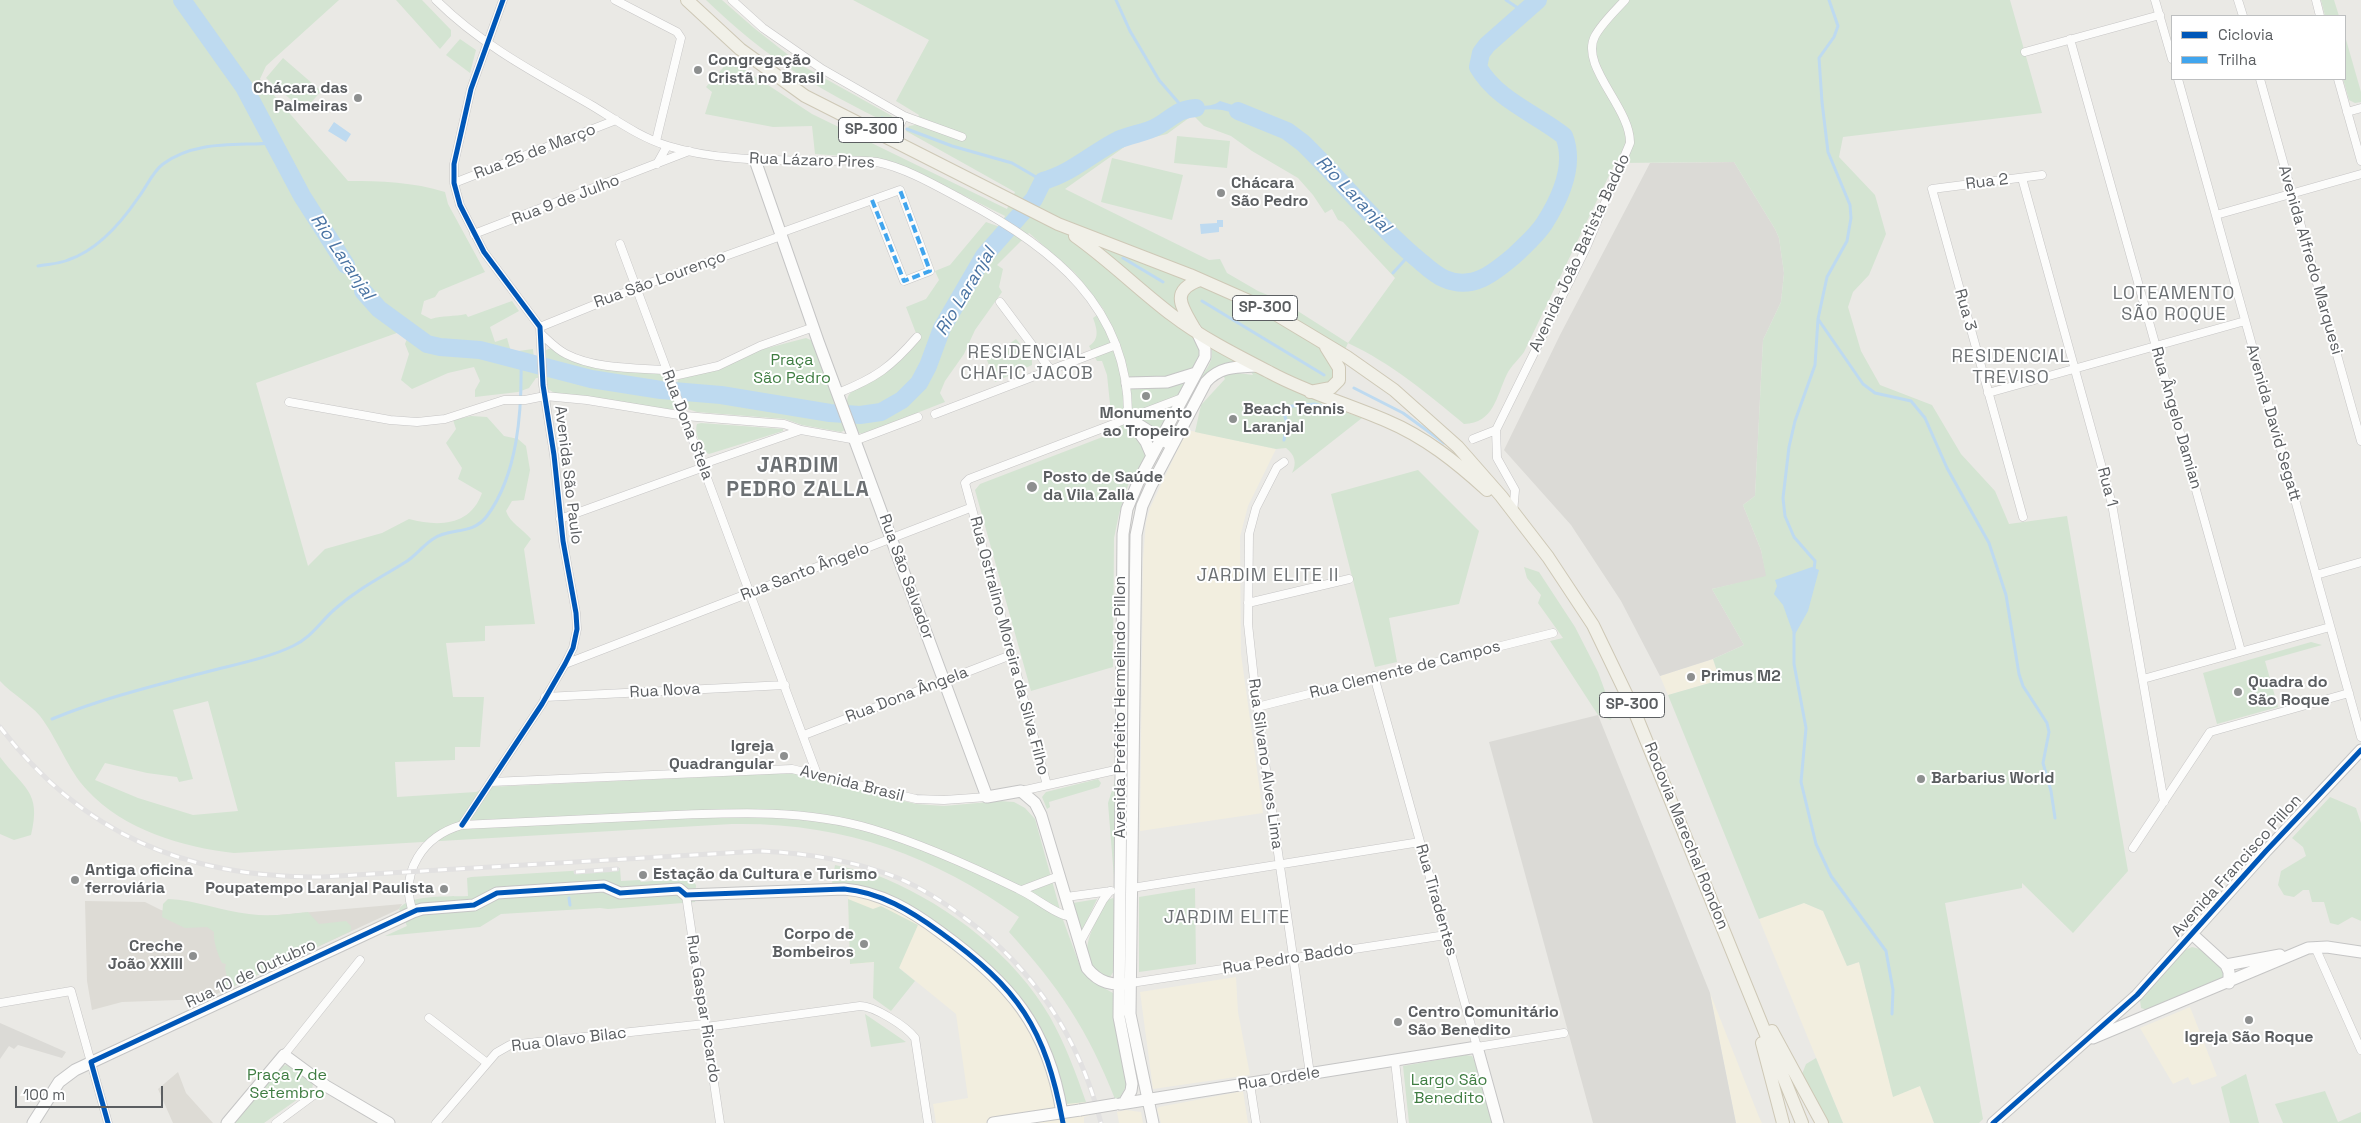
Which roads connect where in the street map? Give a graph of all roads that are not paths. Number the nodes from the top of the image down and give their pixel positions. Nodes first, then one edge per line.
1 (436, 0) edge
2 (503, 0) edge
3 (615, 0) edge
4 (687, 0) edge
5 (732, 0) edge
6 (1625, 0) edge
7 (2155, 0) edge
8 (2238, 0) edge
9 (2316, 0) edge
10 (2160, 15) junction
11 (2243, 15) edge
12 (2320, 15) edge
13 (2070, 39) junction
14 (486, 43) junction
15 (2025, 52) dead end
16 (2171, 55) edge
17 (2178, 80) edge
18 (2260, 80) edge
19 (2338, 80) edge
20 (2361, 108) edge
21 (2347, 112) junction
22 (904, 116) junction
23 (616, 120) junction
24 (962, 137) dead end
25 (893, 141) junction
26 (656, 142) junction
27 (667, 146) junction
28 (690, 151) junction
29 (755, 160) junction
30 (2361, 161) edge
31 (657, 164) junction
32 (2361, 174) edge
33 (2042, 176) dead end
34 (2022, 178) junction
35 (454, 183) junction
36 (1932, 189) joint
37 (2292, 193) junction
38 (872, 200) junction
39 (2216, 214) junction
40 (1053, 221) junction
41 (474, 234) junction
42 (780, 234) junction
43 (620, 244) dead end
44 (1200, 280) junction
45 (636, 288) junction
46 (1000, 302) dead end
47 (2245, 321) junction
48 (814, 327) junction
49 (540, 330) junction
50 (1196, 330) junction
51 (917, 336) dead end
52 (1324, 344) junction
53 (1116, 345) junction
54 (2156, 346) junction
55 (1257, 366) junction
56 (2075, 368) junction
57 (1050, 369) junction
58 (1196, 373) junction
59 (669, 377) junction
60 (1127, 383) junction
61 (1310, 392) junction
62 (1988, 392) junction
63 (545, 396) junction
64 (840, 398) junction
65 (1182, 398) junction
66 (288, 402) dead end
67 (935, 414) dead end
68 (685, 416) junction
69 (918, 417) dead end
70 (1128, 418) junction
71 (801, 430) junction
72 (1496, 430) junction
73 (1161, 438) junction
74 (1473, 439) dead end
75 (857, 440) junction
76 (2361, 441) edge
77 (1171, 446) junction
78 (1152, 456) junction
79 (1284, 462) dead end
80 (703, 466) junction
81 (970, 508) junction
82 (1513, 513) junction
83 (2023, 518) dead end
84 (560, 519) junction
85 (1123, 534) junction
86 (1136, 535) junction
87 (892, 538) junction
88 (2361, 562) edge
89 (2316, 574) junction
90 (1349, 579) dead end
91 (751, 592) junction
92 (1248, 603) junction
93 (1121, 608) junction
94 (1134, 608) junction
95 (2330, 627) junction
96 (1553, 633) dead end
97 (2241, 651) junction
98 (1011, 655) junction
99 (565, 664) junction
100 (1374, 676) junction
101 (2143, 679) junction
102 (944, 681) junction
103 (785, 686) junction
104 (2348, 693) junction
105 (546, 697) junction
106 (1256, 706) junction
107 (804, 735) junction
108 (1120, 735) junction
109 (1133, 735) junction
110 (2361, 737) edge
111 (2361, 750) edge
112 (1120, 769) junction
113 (1133, 769) junction
114 (818, 774) junction
115 (491, 782) junction
116 (1047, 785) junction
117 (1020, 791) junction
118 (987, 797) junction
119 (2164, 802) junction
120 (1120, 817) junction
121 (1132, 818) junction
122 (462, 825) junction
123 (1420, 842) junction
124 (2133, 848) dead end
125 (1280, 865) junction
126 (1059, 876) junction
127 (1132, 888) junction
128 (1022, 890) junction
129 (1115, 890) junction
130 (686, 895) junction
131 (1066, 897) junction
132 (417, 910) junction
133 (1071, 917) junction
134 (2192, 934) junction
135 (1446, 936) junction
136 (1079, 944) junction
137 (2315, 947) junction
138 (2297, 952) junction
139 (2361, 952) edge
140 (1293, 959) junction
141 (360, 960) dead end
142 (2226, 965) junction
143 (2229, 983) junction
144 (1125, 984) junction
145 (1746, 986) junction
146 (2133, 999) junction
147 (0, 1003) edge
148 (429, 1018) dead end
149 (2144, 1018) junction
150 (1125, 1022) junction
151 (705, 1026) junction
152 (1564, 1033) dead end
153 (2084, 1042) junction
154 (1478, 1047) junction
155 (2361, 1050) edge
156 (284, 1055) junction
157 (1395, 1061) junction
158 (91, 1062) junction
159 (487, 1063) junction
160 (1310, 1074) junction
161 (1250, 1084) junction
162 (326, 1086) junction
163 (1147, 1100) junction
164 (1120, 1104) junction
165 (1062, 1113) junction
166 (383, 1121) edge
167 (1996, 1122) edge
168 (33, 1123) edge
169 (108, 1123) edge
170 (227, 1123) edge
171 (276, 1123) edge
172 (436, 1123) edge
173 (720, 1123) edge
174 (928, 1123) edge
175 (993, 1123) edge
176 (1153, 1123) edge
177 (1256, 1123) edge
178 (1402, 1123) edge
179 (1498, 1123) edge
180 (1783, 1123) edge
181 (1802, 1123) edge
182 (1822, 1123) edge

1 - 14 street, Rua Lázaro Pires
2 - 14 street
3 - 26 street
4 - 25 main road, Rodovia Marechal Rondon / SP-300
5 - 22 street
6 - 72 street, Avenida João Batista Baddo
7 - 10 street
8 - 11 street
9 - 12 street
10 - 13 street
10 - 16 street
13 - 15 street
13 - 54 street, Rua Ângelo Damian
14 - 23 street, Rua Lázaro Pires
14 - 35 street
17 - 39 street, Avenida David Segatt
18 - 37 street, Avenida Alfredo Marquesi
19 - 21 street
20 - 21 street
21 - 30 street
22 - 24 street
22 - 25 street
23 - 26 street, Rua Lázaro Pires
23 - 35 street, Rua 25 de Março
25 - 40 main road, Rodovia Marechal Rondon / SP-300
26 - 27 street, Rua Lázaro Pires
27 - 28 street, Rua Lázaro Pires
27 - 31 street
28 - 29 street, Rua Lázaro Pires
28 - 31 street, Rua 9 de Julho
29 - 42 street, Rua São Salvador
29 - 53 street, Rua Lázaro Pires
31 - 41 street, Rua 9 de Julho
32 - 37 street
33 - 34 street, Rua 2
34 - 36 street, Rua 2
34 - 56 street, Rua 1
35 - 41 street
36 - 62 street, Rua 3
37 - 39 street
37 - 76 street, Avenida Alfredo Marquesi
38 - 38 street, Rua São Lourenço
38 - 42 street, Rua São Lourenço
39 - 47 street, Avenida David Segatt
40 - 44 main road, Rodovia Marechal Rondon / SP-300
40 - 50 main road, Rodovia Marechal Rondon / SP-300
41 - 49 street
42 - 45 street, Rua São Lourenço
42 - 48 street, Rua São Salvador
43 - 45 street, Rua Dona Stela
44 - 50 main road
44 - 52 main road, Rodovia Marechal Rondon / SP-300
45 - 49 street, Rua São Lourenço
45 - 59 street, Rua Dona Stela
46 - 57 street
47 - 54 street
47 - 89 street, Avenida David Segatt
48 - 59 street
48 - 64 street, Rua São Salvador
49 - 59 street
49 - 63 street, Avenida São Paulo
50 - 55 main road, Rodovia Marechal Rondon / SP-300
50 - 58 street, Avenida Prefeito Hermelindo Pillon
51 - 64 street
52 - 61 main road
52 - 82 main road, Rodovia Marechal Rondon / SP-300
53 - 57 street
53 - 60 street, Rua Lázaro Pires
54 - 56 street
54 - 97 street, Rua Ângelo Damian
55 - 61 main road, Rodovia Marechal Rondon / SP-300
55 - 77 street, Avenida Prefeito Hermelindo Pillon
56 - 62 street
56 - 101 street, Rua 1
57 - 67 street
58 - 60 street
58 - 65 street, Avenida Prefeito Hermelindo Pillon
59 - 68 street, Rua Dona Stela
60 - 70 street, Rua Lázaro Pires
61 - 82 main road, Rodovia Marechal Rondon / SP-300
62 - 83 street, Rua 3
63 - 66 street
63 - 68 street
63 - 84 street, Avenida São Paulo
64 - 75 street, Rua São Salvador
65 - 70 street
65 - 73 street, Avenida Prefeito Hermelindo Pillon
68 - 71 street
68 - 80 street, Rua Dona Stela
69 - 75 street
70 - 73 street
70 - 78 street
70 - 81 street
71 - 75 street
71 - 80 street
72 - 74 street
72 - 82 street, Avenida João Batista Baddo
73 - 77 street
73 - 78 street, Avenida Prefeito Hermelindo Pillon
75 - 87 street, Rua São Salvador
77 - 86 street, Avenida Prefeito Hermelindo Pillon
78 - 85 street, Avenida Prefeito Hermelindo Pillon
79 - 92 street, Rua Silvano Alves Lima
80 - 84 street
80 - 91 street, Rua Dona Stela
81 - 87 street, Rua Santo Ângelo
81 - 98 street, Rua Ostralino Moreira da Silva Filho
82 - 145 main road, Rodovia Marechal Rondon / SP-300
84 - 99 street, Avenida São Paulo
85 - 86 street
85 - 93 street, Avenida Prefeito Hermelindo Pillon
86 - 94 street, Avenida Prefeito Hermelindo Pillon
87 - 91 street, Rua Santo Ângelo
87 - 102 street, Rua São Salvador
88 - 89 street
89 - 95 street, Avenida David Segatt
90 - 92 street
91 - 99 street, Rua Santo Ângelo
91 - 103 street, Rua Dona Stela
92 - 106 street, Rua Silvano Alves Lima
93 - 94 street
93 - 108 street, Avenida Prefeito Hermelindo Pillon
94 - 109 street, Avenida Prefeito Hermelindo Pillon
95 - 97 street
95 - 104 street, Avenida David Segatt
96 - 100 street, Rua Clemente de Campos
97 - 101 street
98 - 102 street, Rua Dona Ângela
98 - 116 street, Rua Ostralino Moreira da Silva Filho
99 - 105 street, Avenida São Paulo
100 - 106 street, Rua Clemente de Campos
100 - 123 street, Rua Tiradentes
101 - 119 street, Rua 1
102 - 107 street, Rua Dona Ângela
102 - 118 street, Rua São Salvador
103 - 105 street, Rua Nova
103 - 107 street, Rua Dona Stela
104 - 110 street, Avenida David Segatt
104 - 119 street
105 - 115 street, Avenida São Paulo
106 - 125 street, Rua Silvano Alves Lima
107 - 114 street, Rua Dona Stela
108 - 109 street
108 - 112 street, Avenida Prefeito Hermelindo Pillon
109 - 113 street, Avenida Prefeito Hermelindo Pillon
111 - 134 street, Avenida Francisco Pillon
112 - 113 street
112 - 116 street, Avenida Brasil
112 - 120 street, Avenida Prefeito Hermelindo Pillon
113 - 121 street, Avenida Prefeito Hermelindo Pillon
114 - 115 street, Avenida Brasil
114 - 118 street, Avenida Brasil
115 - 122 street, Avenida São Paulo
116 - 117 street, Avenida Brasil
117 - 118 street, Avenida Brasil
117 - 126 street
119 - 124 street
120 - 121 street
120 - 129 street, Avenida Prefeito Hermelindo Pillon
121 - 127 street, Avenida Prefeito Hermelindo Pillon
122 - 128 street
122 - 132 street
123 - 125 street
123 - 135 street, Rua Tiradentes
125 - 127 street
125 - 140 street, Rua Silvano Alves Lima
126 - 128 street
126 - 131 street
127 - 144 street, Avenida Prefeito Hermelindo Pillon
128 - 133 street
129 - 131 street
129 - 136 street
129 - 144 street, Avenida Prefeito Hermelindo Pillon
130 - 132 street
130 - 151 street, Rua Gaspar Ricardo
130 - 165 street
131 - 133 street
132 - 158 street, Rua 10 de Outubro
133 - 136 street
134 - 142 street
134 - 146 street, Avenida Francisco Pillon
135 - 140 street, Rua Pedro Baddo
135 - 154 street, Rua Tiradentes
136 - 144 street
137 - 138 street
137 - 139 street
137 - 155 street
138 - 142 street
138 - 143 street
140 - 144 street, Rua Pedro Baddo
140 - 160 street, Rua Silvano Alves Lima
141 - 156 street
142 - 143 street
143 - 149 street
144 - 150 street, Avenida Prefeito Hermelindo Pillon
145 - 180 main road
145 - 181 main road, Rodovia Marechal Rondon / SP-300
145 - 182 main road
146 - 149 street
146 - 153 street, Avenida Francisco Pillon
147 - 158 street
148 - 159 street
149 - 153 street
150 - 163 street, Avenida Prefeito Hermelindo Pillon
150 - 164 street, Avenida Prefeito Hermelindo Pillon
151 - 159 street, Rua Olavo Bilac
151 - 173 street, Rua Gaspar Ricardo
151 - 174 street, Rua Olavo Bilac
152 - 154 street, Rua Ordele
153 - 167 street, Avenida Francisco Pillon
154 - 157 street, Rua Ordele
154 - 179 street, Rua Tiradentes
156 - 162 street
156 - 170 street
157 - 160 street, Rua Ordele
157 - 178 street
158 - 168 street, Rua 10 de Outubro
158 - 169 street
159 - 172 street, Rua Olavo Bilac
160 - 161 street, Rua Ordele
161 - 163 street, Rua Ordele
161 - 177 street
162 - 166 street
162 - 171 street
163 - 164 street, Rua Ordele
163 - 176 street, Avenida Prefeito Hermelindo Pillon
164 - 165 street, Rua Ordele, bridge
165 - 175 street, Rua Ordele

